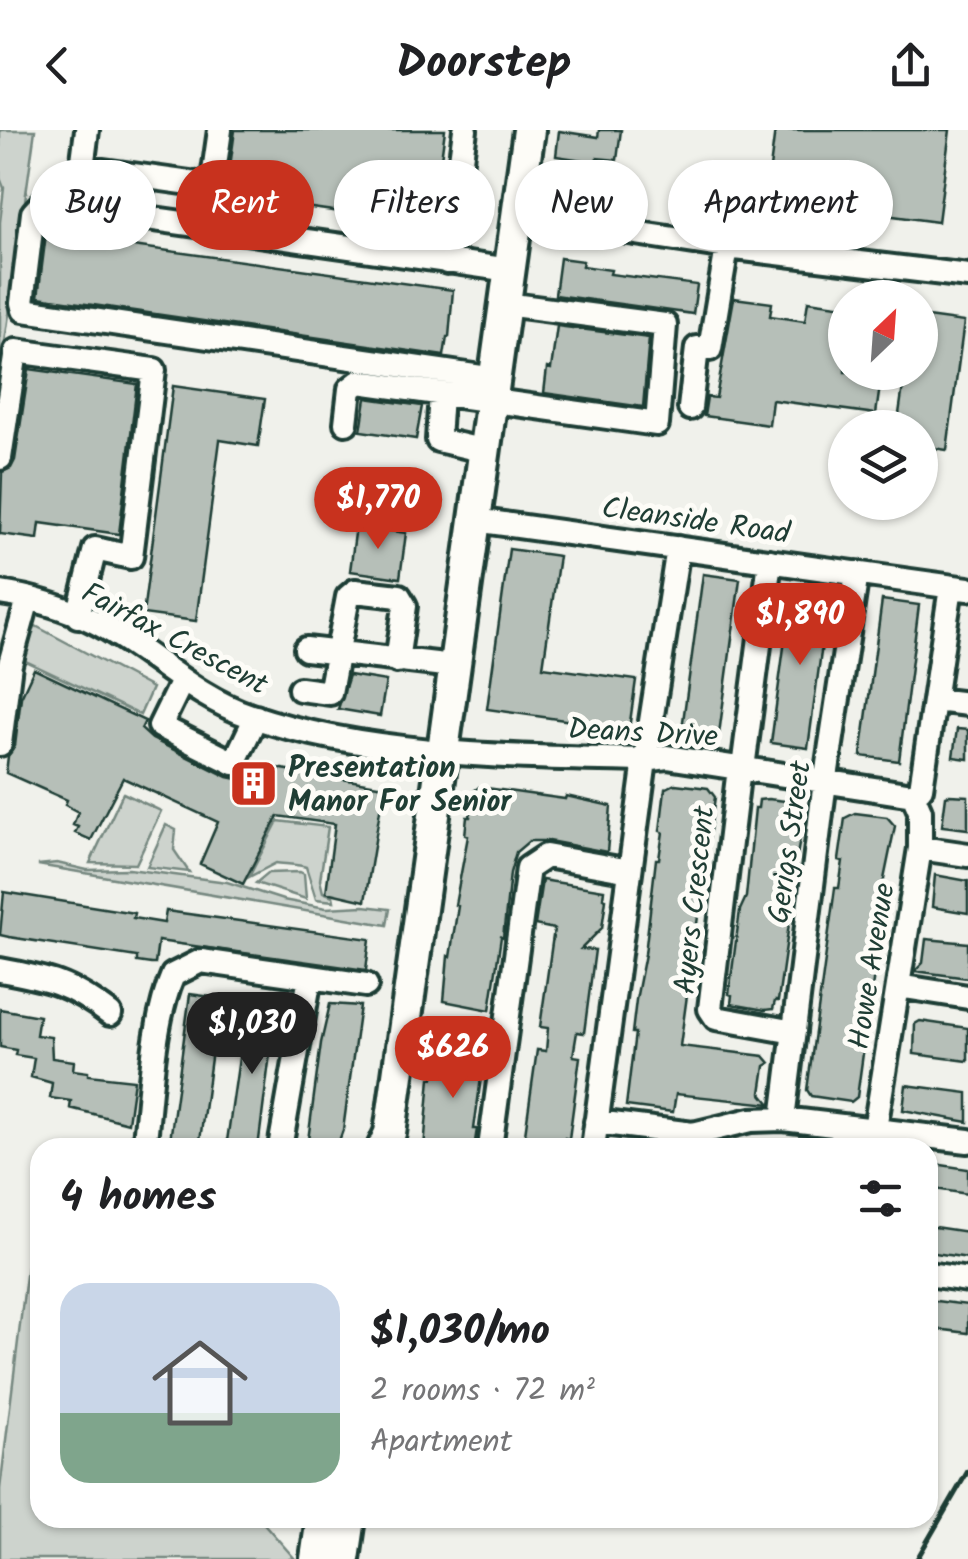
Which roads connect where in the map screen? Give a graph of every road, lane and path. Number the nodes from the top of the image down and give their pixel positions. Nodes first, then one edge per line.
1 (88, 130) edge
2 (220, 130) edge
3 (464, 130) edge
4 (528, 130) edge
5 (524, 160) edge
6 (515, 236) edge
7 (726, 250) edge
8 (752, 250) edge
9 (447, 262) junction
10 (510, 270) junction
11 (968, 276) edge
12 (504, 304) junction
13 (493, 391) junction
14 (441, 394) junction
15 (690, 408) dead end
16 (346, 423) dead end
17 (485, 451) junction
18 (0, 458) edge
19 (475, 520) junction
20 (678, 548) junction
21 (770, 562) junction
22 (857, 573) junction
23 (960, 588) edge
24 (0, 593) edge
25 (28, 599) junction
26 (78, 616) junction
27 (306, 649) dead end
28 (337, 652) junction
29 (397, 661) junction
30 (452, 666) junction
31 (182, 682) junction
32 (934, 700) junction
33 (968, 704) edge
34 (256, 718) junction
35 (290, 727) junction
36 (0, 744) edge
37 (442, 751) junction
38 (644, 760) junction
39 (741, 768) junction
40 (827, 780) junction
41 (906, 793) junction
42 (920, 848) junction
43 (968, 854) edge
44 (630, 871) junction
45 (0, 970) edge
46 (310, 977) junction
47 (366, 986) dead end
48 (898, 986) junction
49 (968, 996) edge
50 (110, 1014) dead end
51 (794, 1032) junction
52 (783, 1119) junction
53 (596, 1122) junction
54 (145, 1138) edge
55 (282, 1138) edge
56 (390, 1138) edge
57 (491, 1138) edge
58 (594, 1138) edge
59 (873, 1138) edge
60 (938, 1140) edge
61 (968, 1141) edge
62 (938, 1276) edge
63 (968, 1280) edge
64 (321, 1528) edge
65 (349, 1528) edge
66 (316, 1559) edge
67 (344, 1559) edge

1 - 2 street
3 - 9 street
4 - 5 main road
6 - 10 main road
7 - 15 street
8 - 11 street
9 - 10 street
9 - 13 street
10 - 12 main road
12 - 13 main road
12 - 13 street
13 - 14 street
13 - 17 main road
14 - 16 street
14 - 17 street
17 - 19 main road
18 - 26 street
19 - 20 street, Cleanside Road
19 - 30 main road
20 - 21 street, Cleanside Road
20 - 38 street
21 - 22 street, Cleanside Road
21 - 39 street, Ayers Crescent
22 - 23 street, Cleanside Road
22 - 40 street, Gerigs Street
23 - 32 street, Howe Avenue
24 - 25 street, Fairfax Crescent
25 - 26 street, Fairfax Crescent
25 - 36 street
26 - 31 street, Fairfax Crescent
27 - 28 street
28 - 29 street
28 - 29 street
28 - 35 street
29 - 30 street
30 - 37 main road
31 - 34 street, Fairfax Crescent
31 - 34 street
32 - 33 street
32 - 41 street, Howe Avenue
34 - 35 street, Fairfax Crescent
35 - 37 street, Fairfax Crescent
37 - 38 street, Deans Drive
37 - 56 main road
38 - 39 street, Deans Drive
38 - 44 street
39 - 40 street, Deans Drive
39 - 51 street, Ayers Crescent
40 - 41 street, Deans Drive
40 - 51 street, Gerigs Street
41 - 42 street, Howe Avenue
42 - 43 street
42 - 48 street, Howe Avenue
44 - 53 street
44 - 57 street
45 - 50 street
46 - 47 street
46 - 54 street
46 - 55 street
48 - 49 street
48 - 59 street, Howe Avenue
51 - 52 street, Gerigs Street
52 - 53 street
52 - 59 street
53 - 58 street
60 - 61 street
62 - 63 street
64 - 66 main road
65 - 67 main road

